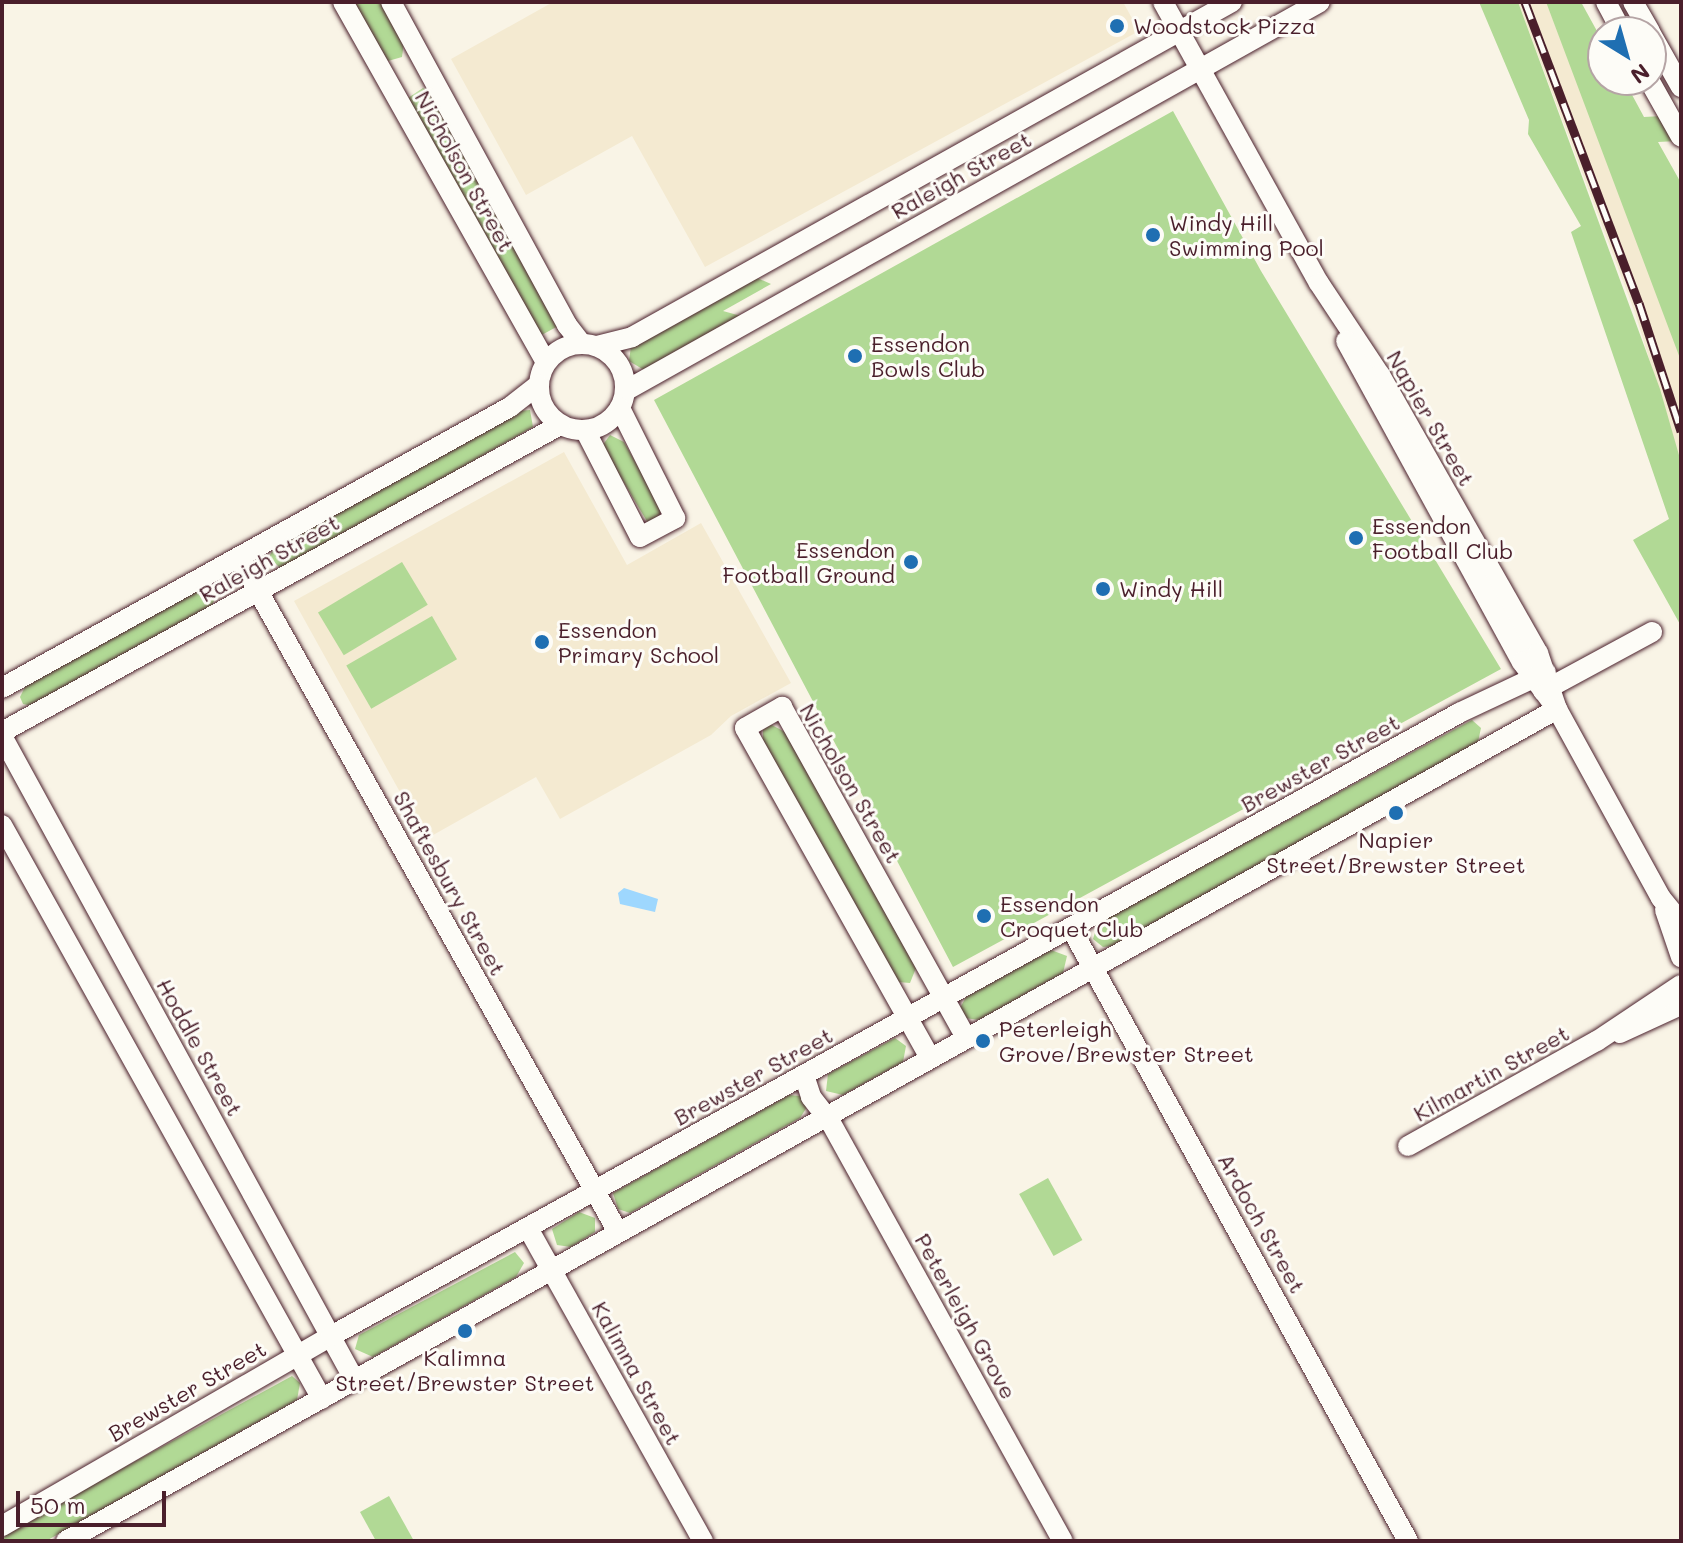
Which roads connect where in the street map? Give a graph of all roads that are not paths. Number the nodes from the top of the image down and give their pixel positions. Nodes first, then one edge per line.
1 (343, 2) edge
2 (391, 2) edge
3 (1163, 2) edge
4 (1232, 2) edge
5 (1320, 2) edge
6 (1178, 32) junction
7 (1667, 62) edge
8 (1200, 69) junction
9 (1681, 87) edge
10 (1674, 109) edge
11 (1681, 137) edge
12 (589, 345) junction
13 (546, 362) junction
14 (538, 385) junction
15 (622, 400) junction
16 (560, 425) junction
17 (585, 430) junction
18 (239, 557) junction
19 (259, 592) junction
20 (1652, 632) dead end
21 (1543, 682) junction
22 (2, 688) edge
23 (1557, 709) junction
24 (2, 734) edge
25 (2, 825) edge
26 (1661, 898) junction
27 (1681, 923) edge
28 (1071, 928) junction
29 (1681, 957) edge
30 (1091, 966) junction
31 (1681, 985) edge
32 (944, 998) junction
33 (1681, 1005) edge
34 (907, 1019) junction
35 (965, 1036) junction
36 (1597, 1041) junction
37 (929, 1056) junction
38 (804, 1075) junction
39 (826, 1115) junction
40 (1408, 1146) dead end
41 (595, 1191) junction
42 (528, 1228) junction
43 (618, 1232) junction
44 (553, 1268) junction
45 (331, 1336) junction
46 (297, 1355) junction
47 (355, 1381) junction
48 (322, 1399) junction
49 (2, 1526) edge
50 (66, 1541) edge
51 (703, 1541) edge
52 (1063, 1541) edge
53 (1408, 1541) edge

1 - 13 street, Nicholson Street
2 - 12 street, Nicholson Street
3 - 6 street, Napier Street
4 - 6 street, Raleigh Street
5 - 8 street, Raleigh Street
6 - 8 street, Napier Street
6 - 12 street, Raleigh Street
7 - 9 street
8 - 15 street, Raleigh Street
8 - 21 street, Napier Street
10 - 11 street
12 - 13 street
12 - 15 street
13 - 14 street
14 - 16 street
14 - 18 street, Raleigh Street
15 - 17 street
15 - 17 street
16 - 17 street
16 - 19 street, Raleigh Street
18 - 19 street, Shaftesbury Street
18 - 22 street, Raleigh Street
19 - 24 street, Raleigh Street
19 - 41 street, Shaftesbury Street
20 - 21 street, Brewster Street
21 - 23 street, Napier Street
21 - 28 street, Brewster Street
23 - 26 street, Napier Street
23 - 30 street
24 - 45 street, Hoddle Street
25 - 46 street
26 - 27 street, Napier Street
26 - 29 street, Napier Street
28 - 30 street, Ardoch Street
28 - 32 street, Brewster Street
30 - 35 street
30 - 53 street, Ardoch Street
31 - 36 street, Kilmartin Street
32 - 34 street, Brewster Street
32 - 34 street, Nicholson Street
32 - 35 street, Nicholson Street
33 - 36 street, Kilmartin Street
34 - 37 street, Nicholson Street
34 - 38 street, Brewster Street
35 - 37 street
36 - 40 street, Kilmartin Street
37 - 39 street
38 - 39 street, Peterleigh Grove
38 - 41 street, Brewster Street
39 - 43 street
39 - 52 street, Peterleigh Grove
41 - 42 street, Brewster Street
41 - 43 street, Shaftesbury Street
42 - 44 street, Kalimna Street
42 - 45 street, Brewster Street
43 - 44 street
44 - 47 street
44 - 51 street, Kalimna Street
45 - 46 street, Brewster Street
45 - 47 street, Hoddle Street
46 - 48 street
46 - 49 street, Brewster Street
47 - 48 street
48 - 50 street

